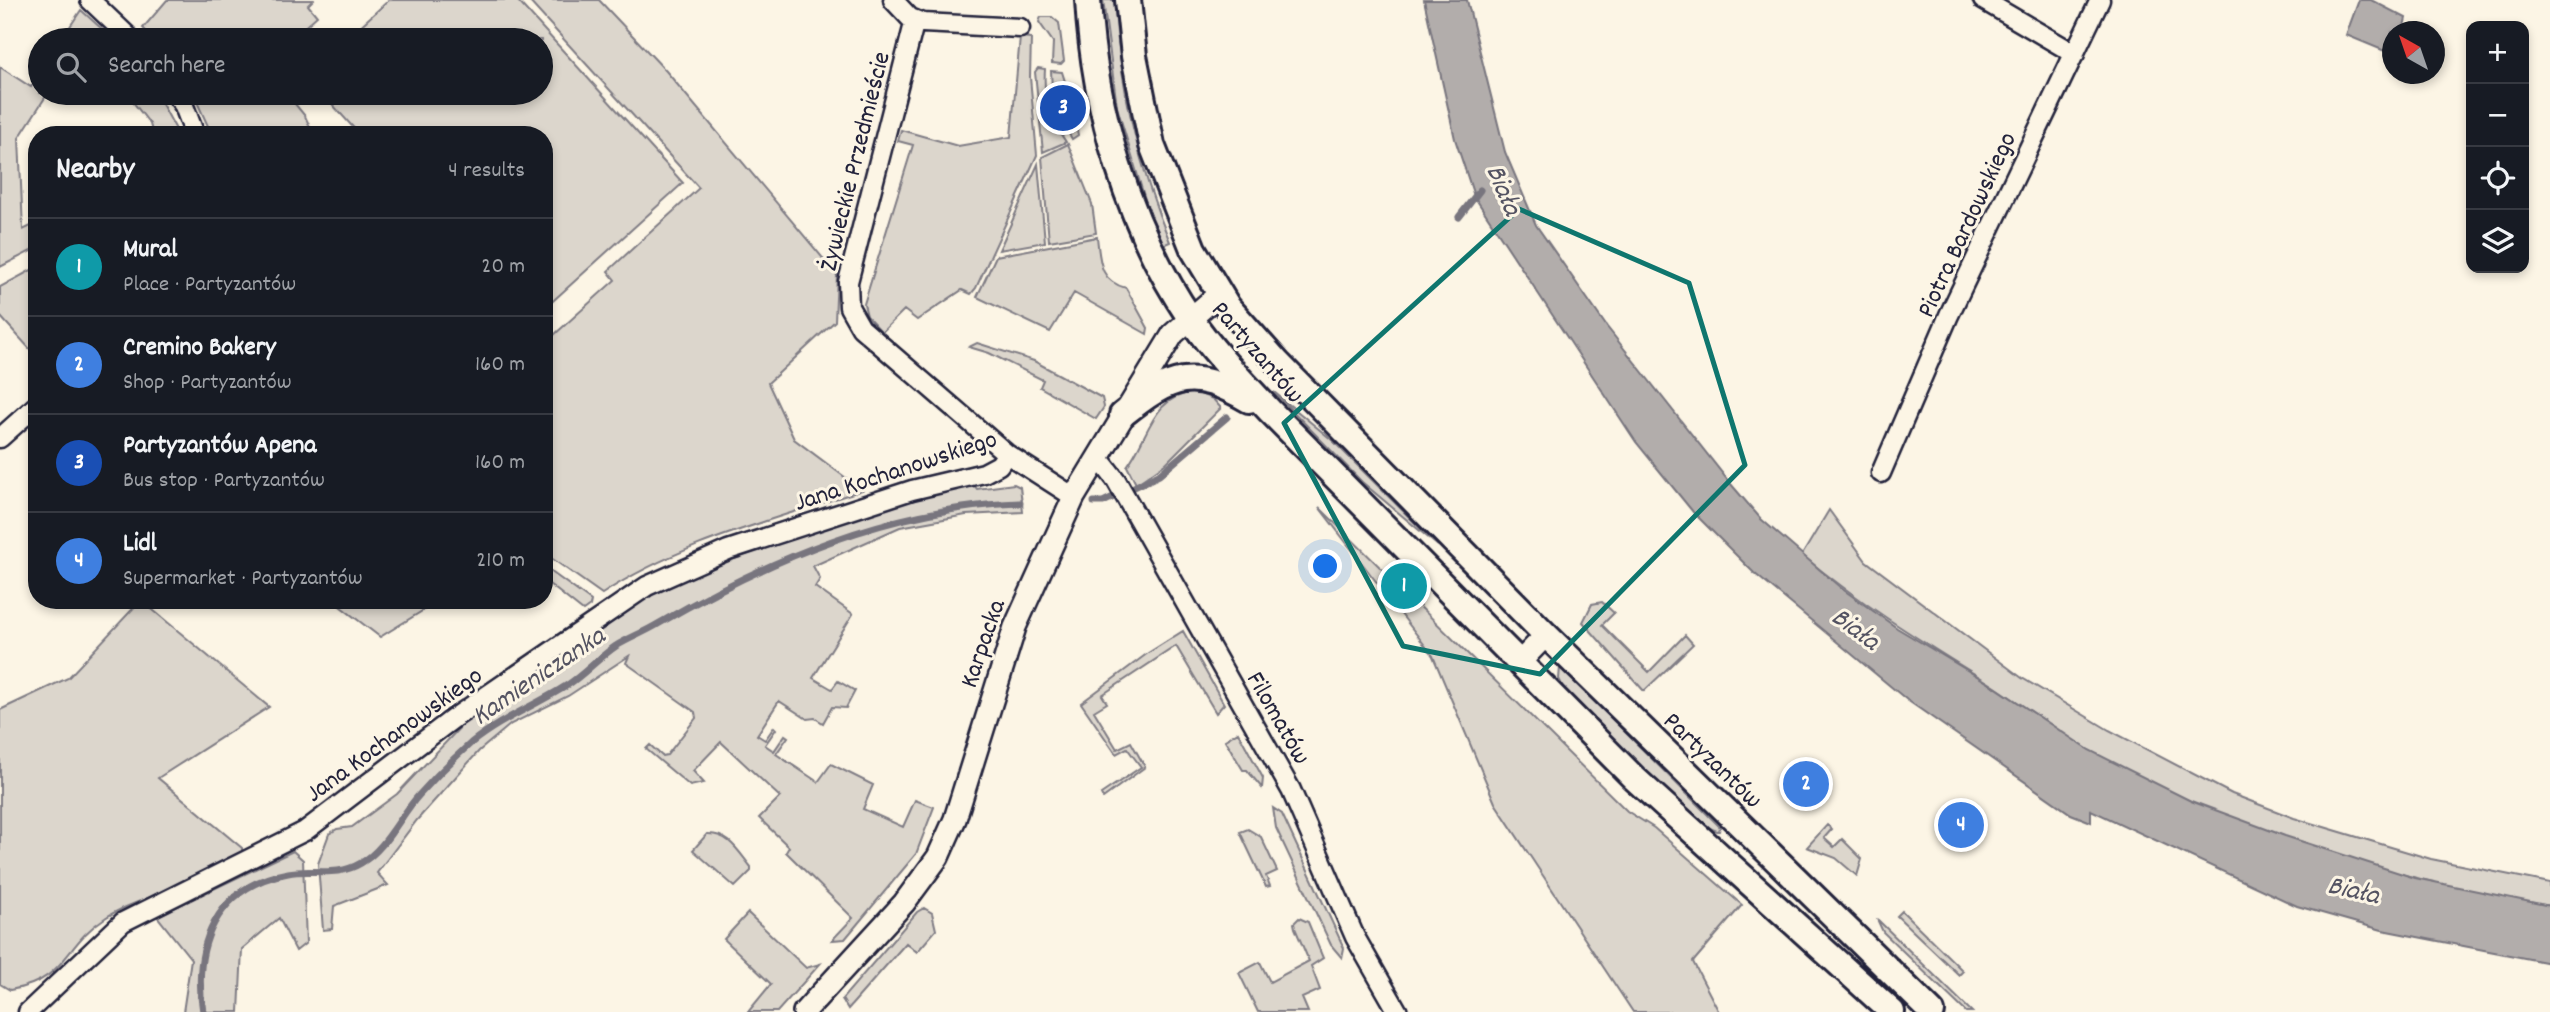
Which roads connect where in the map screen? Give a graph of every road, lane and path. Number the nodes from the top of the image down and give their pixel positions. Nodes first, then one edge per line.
1 (90, 0) edge
2 (893, 0) edge
3 (1088, 0) edge
4 (1128, 0) edge
5 (1983, 0) edge
6 (2100, 0) edge
7 (915, 20) junction
8 (1020, 27) dead end
9 (119, 28) edge
10 (2075, 54) junction
11 (183, 105) edge
12 (192, 126) edge
13 (1219, 294) junction
14 (1189, 317) junction
15 (1270, 411) junction
16 (28, 413) edge
17 (1122, 415) junction
18 (0, 438) edge
19 (1007, 454) junction
20 (1098, 457) junction
21 (1881, 473) dead end
22 (1074, 497) junction
23 (1546, 635) junction
24 (1519, 663) junction
25 (28, 1012) edge
26 (804, 1012) edge
27 (1398, 1012) edge
28 (1892, 1012) edge
29 (1932, 1012) edge

1 - 9 street
2 - 7 street
3 - 14 main road, Partyzantów
4 - 13 main road, Partyzantów
5 - 10 street
6 - 10 street, Piotra Bardowskiego
7 - 8 street
7 - 19 street, Żywieckie Przedmieście
10 - 21 street, Piotra Bardowskiego
11 - 12 street
13 - 14 street, Karpacka
13 - 23 main road, Partyzantów
14 - 15 main road, Partyzantów
14 - 17 street, Karpacka
15 - 17 main road
15 - 24 main road, Partyzantów
16 - 18 street
17 - 20 street, Karpacka
19 - 22 street, Jana Kochanowskiego
19 - 25 street, Jana Kochanowskiego
20 - 22 street, Karpacka
20 - 27 street, Filomatów
22 - 26 street, Karpacka
23 - 24 street
23 - 29 main road, Partyzantów
24 - 28 main road, Partyzantów

